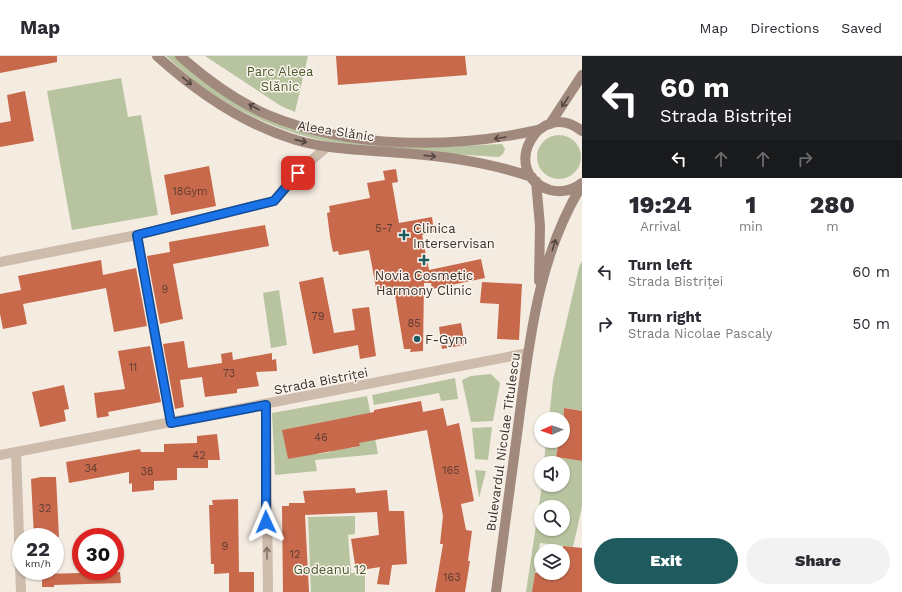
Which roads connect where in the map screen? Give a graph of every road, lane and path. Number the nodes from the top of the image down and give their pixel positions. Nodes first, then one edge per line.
1 (157, 56) edge
2 (180, 56) edge
3 (582, 75) edge
4 (550, 124) junction
5 (538, 130) junction
6 (582, 131) edge
7 (328, 146) junction
8 (534, 179) junction
9 (582, 184) edge
10 (137, 235) junction
11 (0, 262) edge
12 (538, 296) junction
13 (528, 353) junction
14 (266, 405) junction
15 (171, 423) junction
16 (16, 452) junction
17 (0, 455) edge
18 (21, 592) edge
19 (268, 592) edge
20 (496, 592) edge

1 -> 7 main road, Aleea Slănic
5 -> 2 main road, Aleea Slănic
3 -> 4 main road
4 - 5 main road, Aleea Slănic
4 - 6 main road
5 - 8 main road, Bulevardul Nicolae Titulescu
7 -> 8 main road, Aleea Slănic
7 - 10 street
8 - 9 main road, Aleea Slănic
8 - 12 main road, Bulevardul Nicolae Titulescu
12 -> 9 main road, Bulevardul Nicolae Titulescu
10 - 11 street
10 - 15 street
12 - 13 main road, Bulevardul Nicolae Titulescu
13 - 14 street, Strada Bistriței
13 - 20 main road, Bulevardul Nicolae Titulescu
14 - 15 street, Strada Bistriței
19 -> 14 street
15 - 16 street, Strada Bistriței
16 - 17 street, Strada Bistriței
16 - 18 street

